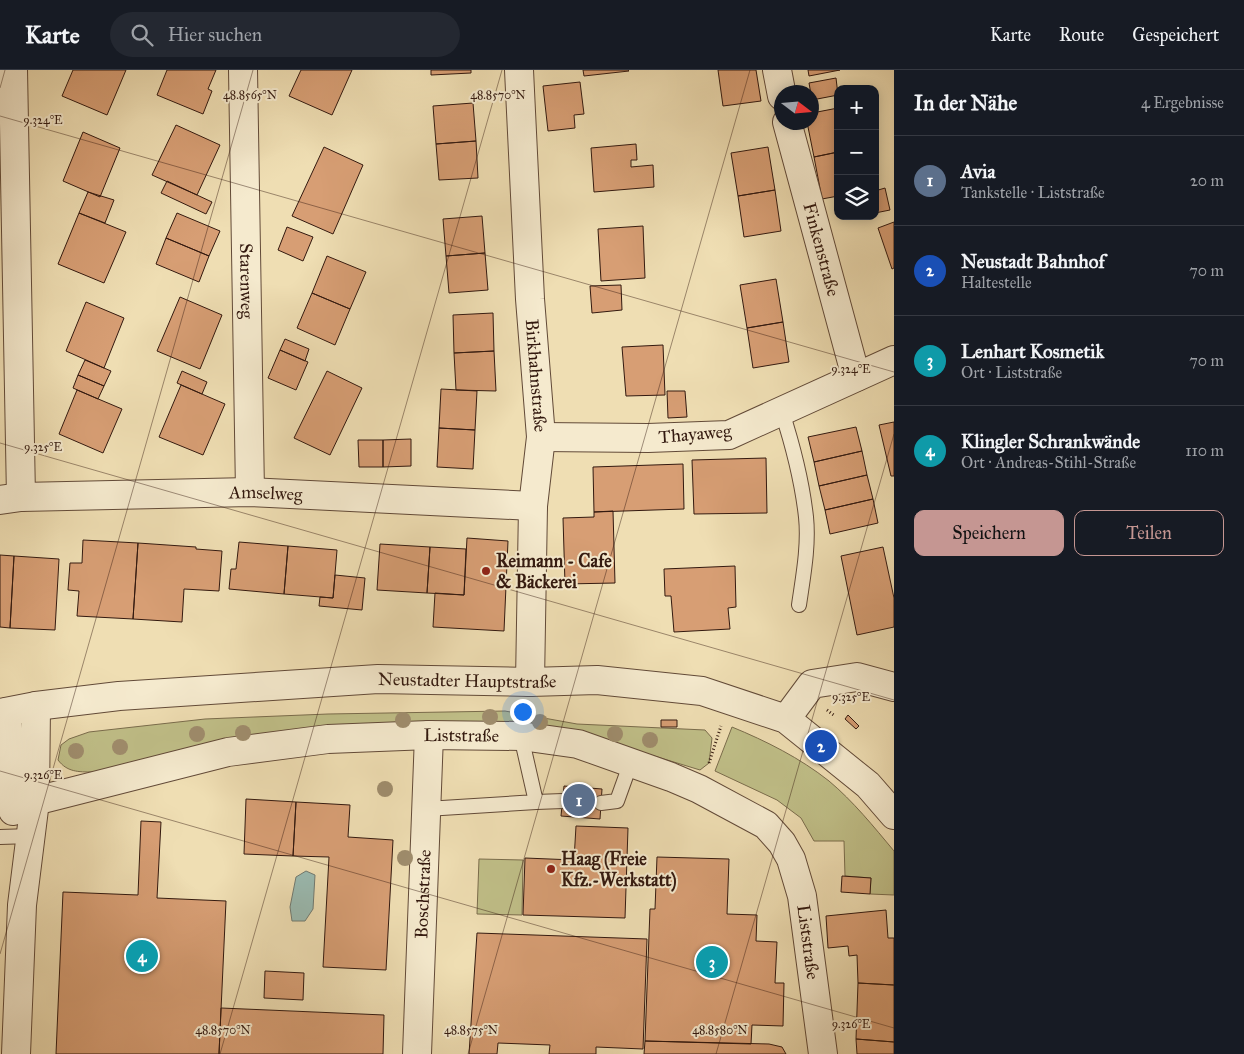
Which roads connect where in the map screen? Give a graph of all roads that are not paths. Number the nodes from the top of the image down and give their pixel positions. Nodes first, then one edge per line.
1 (13, 70) edge
2 (243, 70) edge
3 (519, 70) edge
4 (778, 70) edge
5 (780, 85) edge
6 (789, 130) edge
7 (894, 360) edge
8 (856, 377) junction
9 (782, 412) junction
10 (541, 437) junction
11 (250, 492) junction
12 (10, 499) edge
13 (533, 506) junction
14 (799, 605) dead end
15 (530, 682) junction
16 (894, 687) edge
17 (36, 706) junction
18 (3, 712) edge
19 (786, 719) junction
20 (429, 735) junction
21 (521, 736) junction
22 (631, 762) junction
23 (16, 797) edge
24 (536, 802) junction
25 (563, 802) dead end
26 (601, 803) dead end
27 (426, 809) junction
28 (894, 815) edge
29 (15, 836) edge
30 (16, 1054) edge
31 (417, 1054) edge
32 (823, 1054) edge

1 - 12 street
2 - 11 street, Starenweg
3 - 10 street, Birkhahnstraße
4 - 5 street
6 - 8 street, Finkenstraße
7 - 8 street, Thayaweg
8 - 9 street, Thayaweg
9 - 10 street, Thayaweg
9 - 14 lane
10 - 13 street, Birkhahnstraße
11 - 12 street, Amselweg
11 - 13 street, Amselweg
13 - 15 street, Birkhahnstraße
15 - 17 street, Neustadter Hauptstraße
15 - 19 street, Neustadter Hauptstraße
16 - 19 street
17 - 18 street, Neustadter Hauptstraße
17 - 23 street
18 - 23 street
19 - 28 street, Neustadter Hauptstraße
20 - 21 street, Liststraße
20 - 23 street, Liststraße
20 - 27 street, Boschstraße
21 - 22 street, Liststraße
21 - 24 lane
22 - 26 lane
22 - 32 street, Liststraße
23 - 29 street
24 - 25 lane
24 - 27 lane
27 - 31 street, Boschstraße
29 - 30 street

